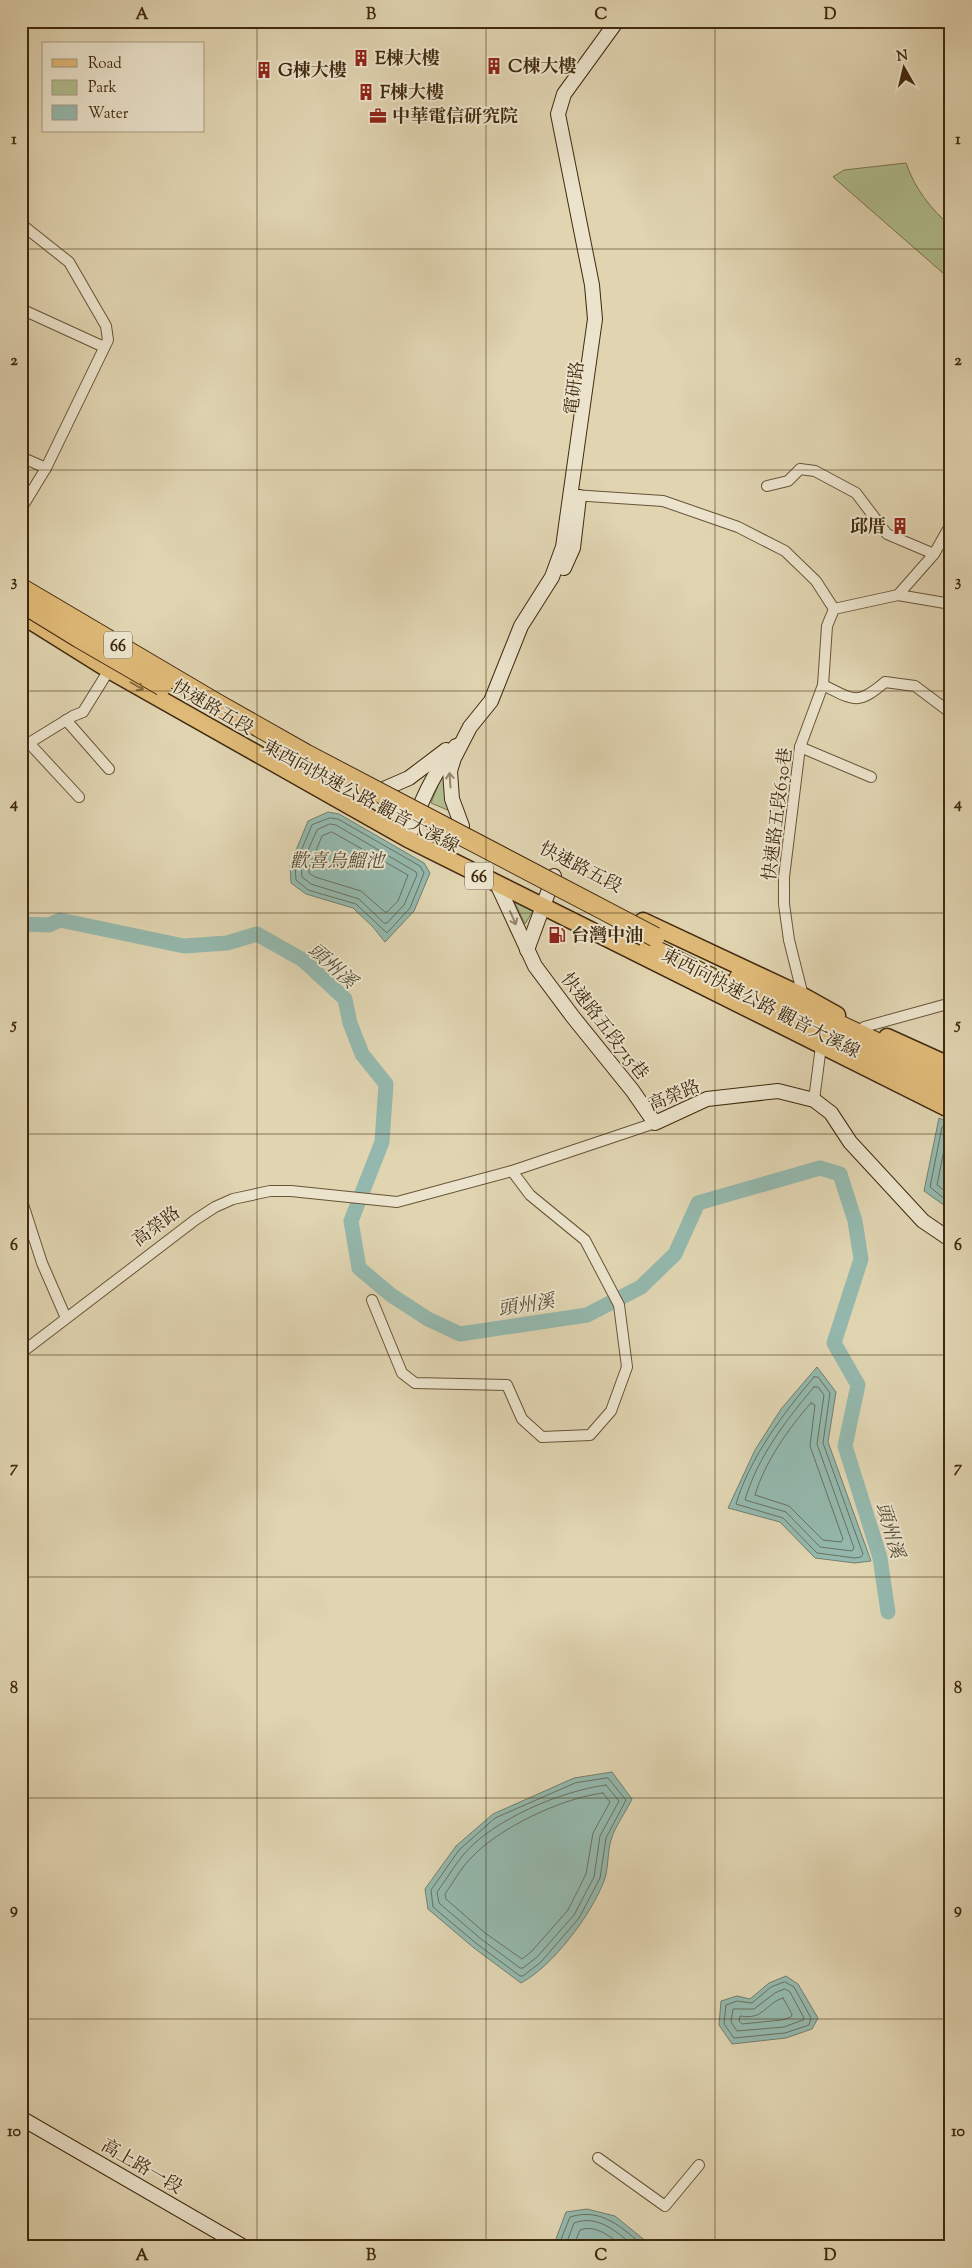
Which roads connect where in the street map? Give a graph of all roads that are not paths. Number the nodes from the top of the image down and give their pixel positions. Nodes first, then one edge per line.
1 (617, 21) edge
2 (622, 21) edge
3 (21, 224) edge
4 (21, 309) edge
5 (104, 347) junction
6 (21, 457) edge
7 (46, 468) junction
8 (767, 486) dead end
9 (575, 495) junction
10 (21, 509) edge
11 (951, 524) edge
12 (934, 554) junction
13 (21, 579) edge
14 (21, 588) edge
15 (898, 594) junction
16 (21, 602) edge
17 (951, 604) edge
18 (834, 609) junction
19 (21, 615) edge
20 (109, 670) junction
21 (823, 685) junction
22 (951, 713) edge
23 (66, 720) junction
24 (25, 741) edge
25 (462, 742) junction
26 (800, 747) junction
27 (109, 769) dead end
28 (871, 777) dead end
29 (386, 788) junction
30 (79, 797) dead end
31 (419, 806) junction
32 (462, 826) junction
33 (408, 839) junction
34 (554, 876) junction
35 (498, 886) junction
36 (543, 906) junction
37 (527, 950) junction
38 (803, 996) junction
39 (951, 1003) edge
40 (864, 1027) junction
41 (821, 1046) junction
42 (923, 1053) junction
43 (951, 1066) edge
44 (951, 1070) edge
45 (951, 1077) edge
46 (898, 1084) junction
47 (951, 1096) edge
48 (814, 1100) junction
49 (951, 1101) edge
50 (951, 1110) edge
51 (655, 1123) junction
52 (512, 1171) junction
53 (21, 1198) edge
54 (951, 1240) edge
55 (372, 1300) dead end
56 (66, 1318) junction
57 (21, 1353) edge
58 (21, 2118) edge
59 (598, 2158) dead end
60 (699, 2165) dead end
61 (244, 2247) edge

1 - 9 street, 電研路
2 - 9 street, 電研路
3 - 5 street
4 - 5 street
5 - 7 street
6 - 7 street
7 - 10 street
8 - 12 street
9 - 18 street
9 - 25 street, 電研路
11 - 12 street
12 - 15 street
13 - 29 main road, 快速路五段 / 66
14 - 45 highway, 東西向快速公路 觀音大溪線 / 66, bridge
15 - 17 street
15 - 18 street
16 - 47 highway, 東西向快速公路 觀音大溪線 / 66, bridge
18 - 21 street, 快速路五段630巷
19 - 20 main road, 快速路五段 / 66
20 - 23 street
20 -> 33 main road, 快速路五段 / 66
21 - 22 street
21 - 26 street, 快速路五段630巷
23 - 24 street
23 - 27 street
24 - 30 street
25 - 29 street
25 - 31 street, 電研路
32 -> 25 street, 電研路
26 - 28 street
26 - 38 street, 快速路五段630巷
29 - 31 main road, 快速路五段 / 66
31 - 32 main road, 快速路五段 / 66
31 - 33 street, 電研路
32 - 34 main road, 快速路五段 / 66
33 - 35 main road, 快速路五段 / 66
34 - 36 street
34 - 38 main road, 快速路五段 / 66
35 - 36 main road, 快速路五段 / 66
35 -> 37 street, 快速路五段715巷
36 - 37 street
36 - 41 main road, 快速路五段 / 66
37 - 51 street, 快速路五段715巷
38 - 40 main road, 快速路五段 / 66
39 - 40 street
40 - 42 main road, 快速路五段 / 66
41 - 46 main road, 快速路五段 / 66
41 - 48 street
42 - 43 main road, 快速路五段 / 66
42 - 44 highway
46 - 49 highway
46 - 50 main road, 快速路五段 / 66
48 - 51 street, 高榮路
48 - 54 street, 高榮路
51 - 52 street, 高榮路
52 - 55 street
52 - 56 street, 高榮路
53 - 56 street
56 - 57 street, 高榮路
58 - 61 street, 高上路一段
59 - 60 street

